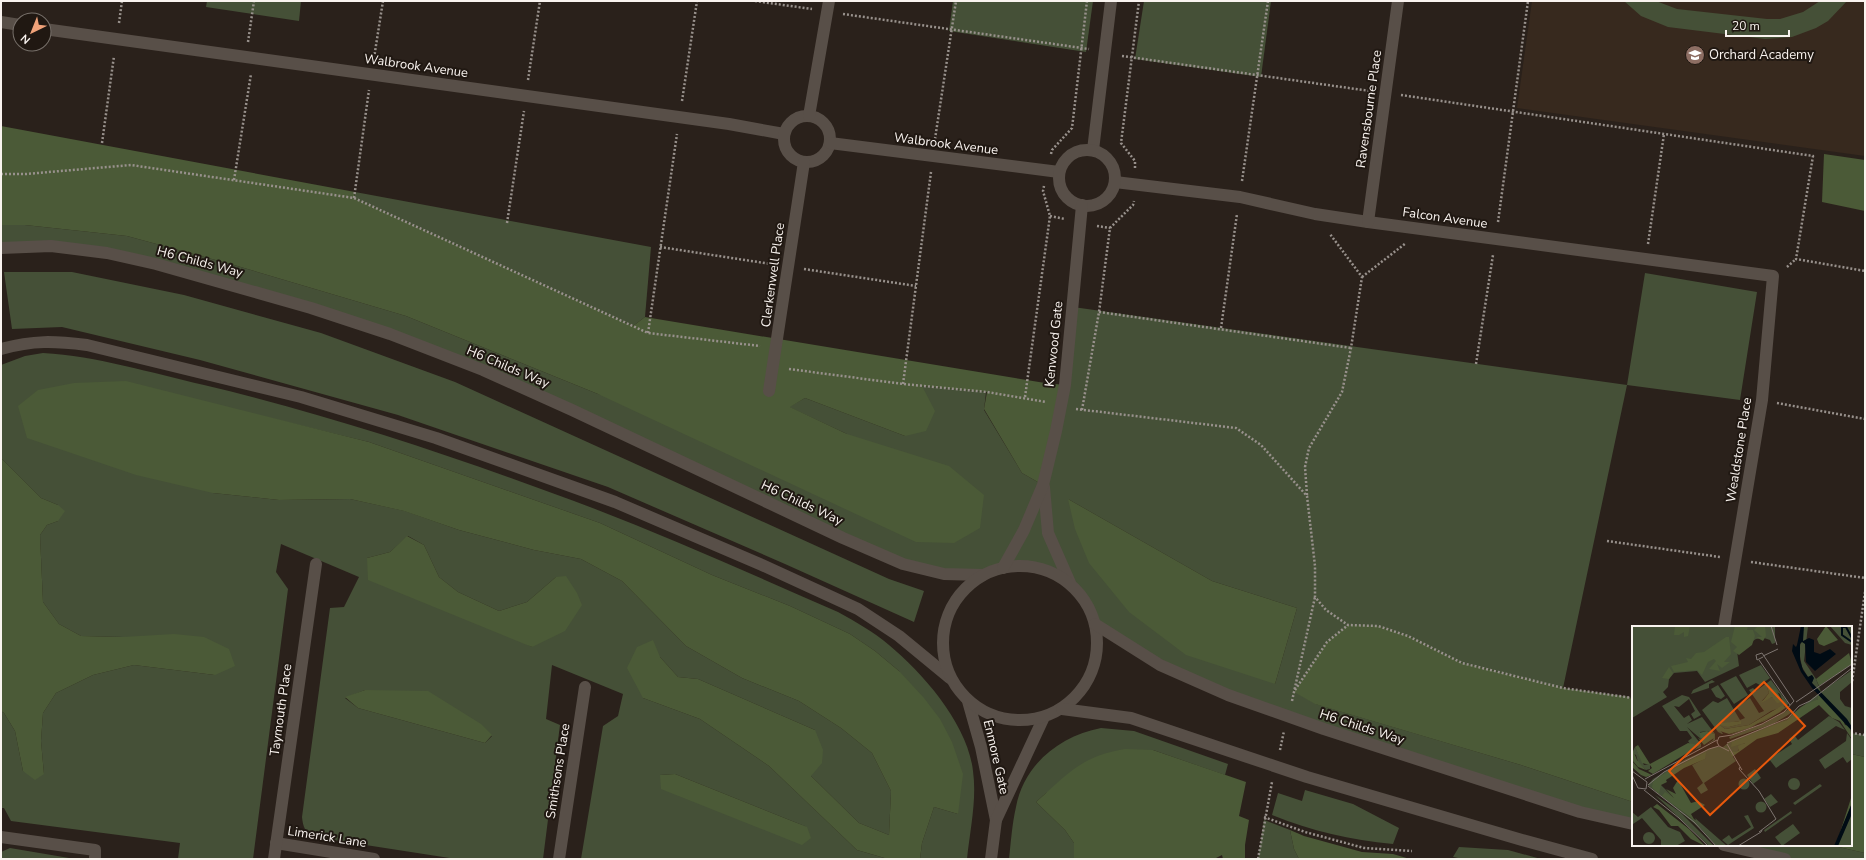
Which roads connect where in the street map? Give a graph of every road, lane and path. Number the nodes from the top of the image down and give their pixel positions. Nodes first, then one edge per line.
1 (122, 1) edge
2 (254, 1) edge
3 (383, 1) edge
4 (697, 1) edge
5 (755, 1) edge
6 (956, 1) edge
7 (1087, 1) edge
8 (1111, 1) edge
9 (1140, 1) edge
10 (1268, 1) edge
11 (1398, 1) edge
12 (1528, 1) edge
13 (828, 6) edge
14 (1, 22) edge
15 (12, 24) edge
16 (52, 30) edge
17 (952, 30) junction
18 (117, 39) junction
19 (1082, 47) junction
20 (1104, 53) junction
21 (250, 57) junction
22 (1131, 58) junction
23 (371, 74) junction
24 (1257, 74) junction
25 (1385, 93) junction
26 (1513, 111) junction
27 (809, 116) junction
28 (679, 117) junction
29 (784, 134) junction
30 (1664, 134) junction
31 (102, 143) dead end
32 (830, 143) junction
33 (1093, 150) junction
34 (933, 156) junction
35 (804, 162) junction
36 (1046, 170) junction
37 (1059, 172) junction
38 (1, 174) edge
39 (234, 180) junction
40 (1115, 182) junction
41 (1135, 186) junction
42 (1240, 197) junction
43 (354, 198) junction
44 (1082, 205) junction
45 (1315, 214) junction
46 (1368, 222) junction
47 (1424, 229) junction
48 (1496, 238) junction
49 (1, 248) edge
50 (1645, 260) junction
51 (1865, 271) edge
52 (1773, 276) joint
53 (1362, 277) junction
54 (1099, 312) junction
55 (1221, 328) junction
56 (648, 333) junction
57 (1351, 348) junction
58 (1, 349) edge
59 (775, 358) junction
60 (1476, 364) dead end
61 (903, 384) junction
62 (769, 391) dead end
63 (1025, 397) junction
64 (1762, 400) junction
65 (1061, 405) junction
66 (1082, 410) junction
67 (1865, 420) edge
68 (1044, 485) junction
69 (1307, 496) junction
70 (316, 564) dead end
71 (1003, 568) junction
72 (983, 575) junction
73 (1070, 584) junction
74 (1865, 592) edge
75 (1095, 624) junction
76 (1348, 625) junction
77 (1724, 626) edge
78 (950, 678) junction
79 (1852, 682) edge
80 (585, 687) dead end
81 (1294, 692) dead end
82 (1632, 698) edge
83 (968, 701) junction
84 (1062, 709) junction
85 (1044, 718) junction
86 (1852, 734) edge
87 (1865, 736) edge
88 (1264, 817) dead end
89 (996, 820) junction
90 (1632, 824) edge
91 (1, 837) edge
92 (276, 843) junction
93 (1728, 846) edge
94 (1412, 850) dead end
95 (95, 859) edge
96 (274, 859) edge
97 (374, 859) edge
98 (559, 859) edge
99 (991, 859) edge
100 (1592, 859) edge
101 (1785, 859) edge

1 - 18 path
2 - 21 path
3 - 23 path
4 - 28 path
5 - 13 path
6 - 17 path
7 - 19 path
8 - 20 street
9 - 22 path
10 - 24 path
11 - 25 street, Ravensbourne Place
12 - 26 path
13 - 17 path
13 - 27 street
14 - 15 street
16 - 18 street, Walbrook Avenue
17 - 19 path
17 - 34 path
18 - 21 street, Walbrook Avenue
18 - 31 path
19 - 20 path
19 - 36 path
20 - 22 path
20 - 33 street
21 - 23 street, Walbrook Avenue
21 - 39 path
22 - 24 path
22 - 41 path
23 - 28 street, Walbrook Avenue
23 - 43 path
24 - 25 path
24 - 42 path
25 - 26 path
25 - 46 street, Ravensbourne Place
26 - 30 path
26 - 48 path
27 - 29 street
27 - 32 street
28 - 29 street, Walbrook Avenue
28 - 56 path
29 - 35 street
30 - 50 path
30 - 51 path
32 - 34 street, Walbrook Avenue
32 - 35 street
33 - 37 street
33 - 40 street
34 - 36 street, Walbrook Avenue
34 - 61 path
35 - 59 street, Clerkenwell Place
36 - 37 street, Walbrook Avenue
36 - 63 path
37 - 44 street
38 - 39 path
39 - 43 path
40 - 41 street, Falcon Avenue
40 - 44 street
41 - 42 street, Falcon Avenue
41 - 54 path
42 - 45 street, Falcon Avenue
42 - 55 path
43 - 56 path
44 - 65 street, Kenwood Gate
45 - 46 street, Falcon Avenue
45 - 53 path
46 - 47 street, Falcon Avenue
47 - 48 street, Falcon Avenue
47 - 53 path
48 - 50 street, Falcon Avenue
48 - 60 path
49 - 72 street, H6 Childs Way
50 - 52 street, Falcon Avenue
52 - 64 street, Wealdstone Place
53 - 57 path
54 - 55 path
54 - 66 path
55 - 57 path
56 - 59 path
57 - 69 path
58 - 78 street
59 - 61 path
59 - 62 street, Clerkenwell Place
61 - 63 path
63 - 65 path
64 - 67 path
64 - 77 street, Wealdstone Place
65 - 66 path
65 - 68 street, Kenwood Gate
66 - 69 path
68 - 71 street, Kenwood Gate
68 - 73 street, Kenwood Gate
69 - 76 path
70 - 92 street, Taymouth Place
71 - 72 street
71 - 73 street
72 - 78 street
73 - 75 street
74 - 79 path
75 - 84 street
75 - 90 street, H6 Childs Way
76 - 81 path
76 - 82 path
78 - 83 street
80 - 98 street, Smithsons Place
83 - 85 street
83 - 89 street, Enmore Gate
84 - 85 street
84 - 100 street
85 - 89 street, Enmore Gate
86 - 87 path
88 - 94 path
89 - 99 street, Enmore Gate
91 - 95 street
92 - 96 street, Taymouth Place
92 - 97 street, Limerick Lane
93 - 101 street

